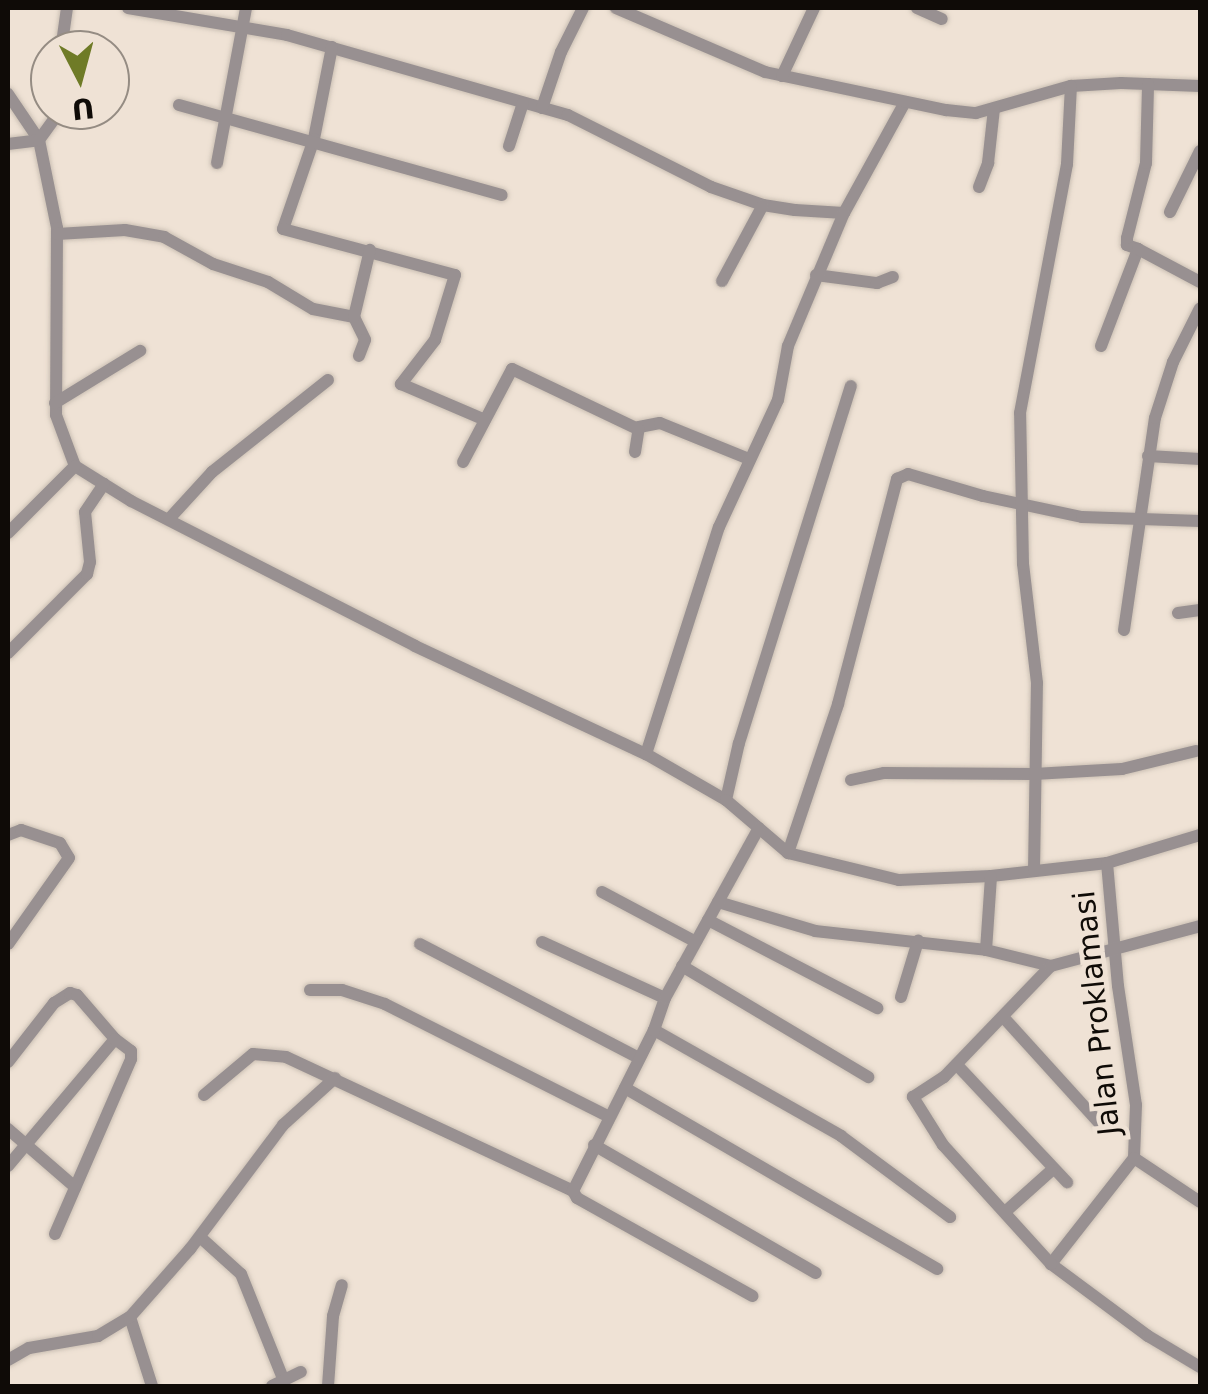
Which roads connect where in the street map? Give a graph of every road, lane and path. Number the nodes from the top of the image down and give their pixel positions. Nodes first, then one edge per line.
1 (128, 8) edge
2 (246, 8) edge
3 (583, 8) edge
4 (616, 8) edge
5 (814, 8) edge
6 (917, 8) edge
7 (942, 19) dead end
8 (242, 26) junction
9 (332, 47) junction
10 (782, 76) junction
11 (1148, 84) junction
12 (1071, 86) junction
13 (1200, 86) edge
14 (8, 94) edge
15 (523, 103) junction
16 (904, 104) junction
17 (179, 105) dead end
18 (542, 108) junction
19 (994, 109) junction
20 (228, 116) junction
21 (46, 130) edge
22 (314, 139) junction
23 (39, 140) junction
24 (8, 144) edge
25 (509, 146) dead end
26 (1200, 151) edge
27 (217, 163) dead end
28 (979, 187) dead end
29 (502, 195) dead end
30 (763, 205) junction
31 (1170, 212) dead end
32 (844, 213) junction
33 (57, 234) junction
34 (1138, 249) junction
35 (370, 250) junction
36 (816, 276) junction
37 (893, 276) dead end
38 (722, 282) dead end
39 (1200, 282) edge
40 (1200, 308) edge
41 (354, 318) junction
42 (1101, 346) dead end
43 (140, 351) dead end
44 (360, 356) dead end
45 (328, 380) dead end
46 (851, 386) dead end
47 (55, 402) junction
48 (485, 420) junction
49 (638, 428) junction
50 (636, 452) dead end
51 (1148, 456) junction
52 (749, 459) junction
53 (1200, 459) edge
54 (463, 462) dead end
55 (75, 466) junction
56 (104, 484) junction
57 (1019, 501) junction
58 (1138, 516) junction
59 (170, 520) junction
60 (1200, 521) edge
61 (8, 534) edge
62 (1200, 610) edge
63 (1178, 613) dead end
64 (1124, 630) dead end
65 (8, 652) edge
66 (1196, 752) dead end
67 (646, 754) junction
68 (1034, 774) junction
69 (850, 780) dead end
70 (726, 800) junction
71 (759, 828) junction
72 (8, 835) edge
73 (1200, 835) edge
74 (788, 853) junction
75 (1107, 863) junction
76 (1034, 872) junction
77 (992, 876) junction
78 (602, 892) dead end
79 (718, 902) junction
80 (708, 920) junction
81 (1200, 926) edge
82 (918, 941) junction
83 (542, 942) dead end
84 (696, 942) junction
85 (8, 944) edge
86 (420, 944) dead end
87 (1115, 947) junction
88 (986, 950) junction
89 (682, 966) junction
90 (1051, 966) junction
91 (310, 990) dead end
92 (902, 997) dead end
93 (666, 998) junction
94 (878, 1008) dead end
95 (1004, 1018) junction
96 (654, 1030) junction
97 (115, 1039) junction
98 (639, 1058) junction
99 (8, 1062) edge
100 (957, 1065) junction
101 (868, 1077) dead end
102 (334, 1078) junction
103 (624, 1088) junction
104 (204, 1095) dead end
105 (608, 1116) junction
106 (1103, 1127) dead end
107 (8, 1129) edge
108 (27, 1145) junction
109 (594, 1145) junction
110 (1134, 1158) junction
111 (8, 1166) edge
112 (1052, 1170) junction
113 (1067, 1182) dead end
114 (75, 1187) junction
115 (573, 1191) junction
116 (1200, 1202) edge
117 (1005, 1212) junction
118 (950, 1217) dead end
119 (55, 1234) dead end
120 (200, 1236) junction
121 (1050, 1264) junction
122 (938, 1269) dead end
123 (816, 1273) dead end
124 (342, 1285) dead end
125 (752, 1296) dead end
126 (130, 1317) junction
127 (8, 1360) edge
128 (1200, 1367) edge
129 (302, 1372) dead end
130 (278, 1384) edge
131 (152, 1386) edge
132 (328, 1386) edge

1 - 8 street
2 - 8 street
3 - 18 street
4 - 10 street
5 - 10 street
6 - 7 street
8 - 9 street
8 - 20 street
9 - 15 street
9 - 22 street
10 - 16 street
11 - 12 street
11 - 13 street
11 - 34 street
12 - 19 street
12 - 57 street
14 - 23 street
15 - 18 street
15 - 25 street
16 - 19 street
16 - 32 street
17 - 20 street
18 - 30 street
19 - 28 street
20 - 22 street
20 - 27 street
21 - 23 street
22 - 29 street
22 - 35 street
23 - 24 street
23 - 33 street
26 - 31 street
30 - 32 street
30 - 38 street
32 - 36 street
33 - 41 street
33 - 47 street
34 - 39 street
34 - 42 street
35 - 41 street
35 - 48 street
36 - 37 street
36 - 52 street
40 - 51 street
41 - 44 street
43 - 47 street
45 - 59 street
46 - 70 street
47 - 55 street
48 - 49 street
48 - 54 street
49 - 50 street
49 - 52 street
51 - 53 street
51 - 58 street
52 - 67 street
55 - 56 street
55 - 61 street
56 - 59 street
56 - 65 street
57 - 58 street
57 - 68 street
57 - 74 street
58 - 60 street
58 - 64 street
59 - 67 street
62 - 63 street
66 - 68 street
67 - 70 street
68 - 69 street
68 - 76 street
70 - 71 street
71 - 74 street
71 - 79 street
72 - 85 street
73 - 75 street
74 - 77 street
75 - 76 street
75 - 87 street, Jalan Proklamasi
76 - 77 street
77 - 88 street
78 - 84 street
79 - 80 street
79 - 82 street
80 - 84 street
80 - 94 street
81 - 87 street
82 - 88 street
82 - 92 street
83 - 93 street
84 - 89 street
86 - 98 street
87 - 90 street
87 - 110 street, Jalan Proklamasi
88 - 90 street
89 - 93 street
89 - 101 street
90 - 95 street
91 - 105 street
93 - 96 street
95 - 100 street
95 - 106 street
96 - 98 street
96 - 118 street
97 - 99 street
97 - 108 street
97 - 114 street
98 - 103 street
100 - 112 street
100 - 117 street
102 - 104 street
102 - 115 street
102 - 120 street
103 - 105 street
103 - 122 street
105 - 109 street
107 - 108 street
108 - 111 street
108 - 114 street
109 - 115 street
109 - 123 street
110 - 116 street
110 - 121 street
112 - 113 street
112 - 117 street
114 - 119 street
115 - 125 street
117 - 121 street
120 - 126 street
120 - 130 street
121 - 128 street
124 - 132 street
126 - 127 street
126 - 131 street
129 - 130 street

